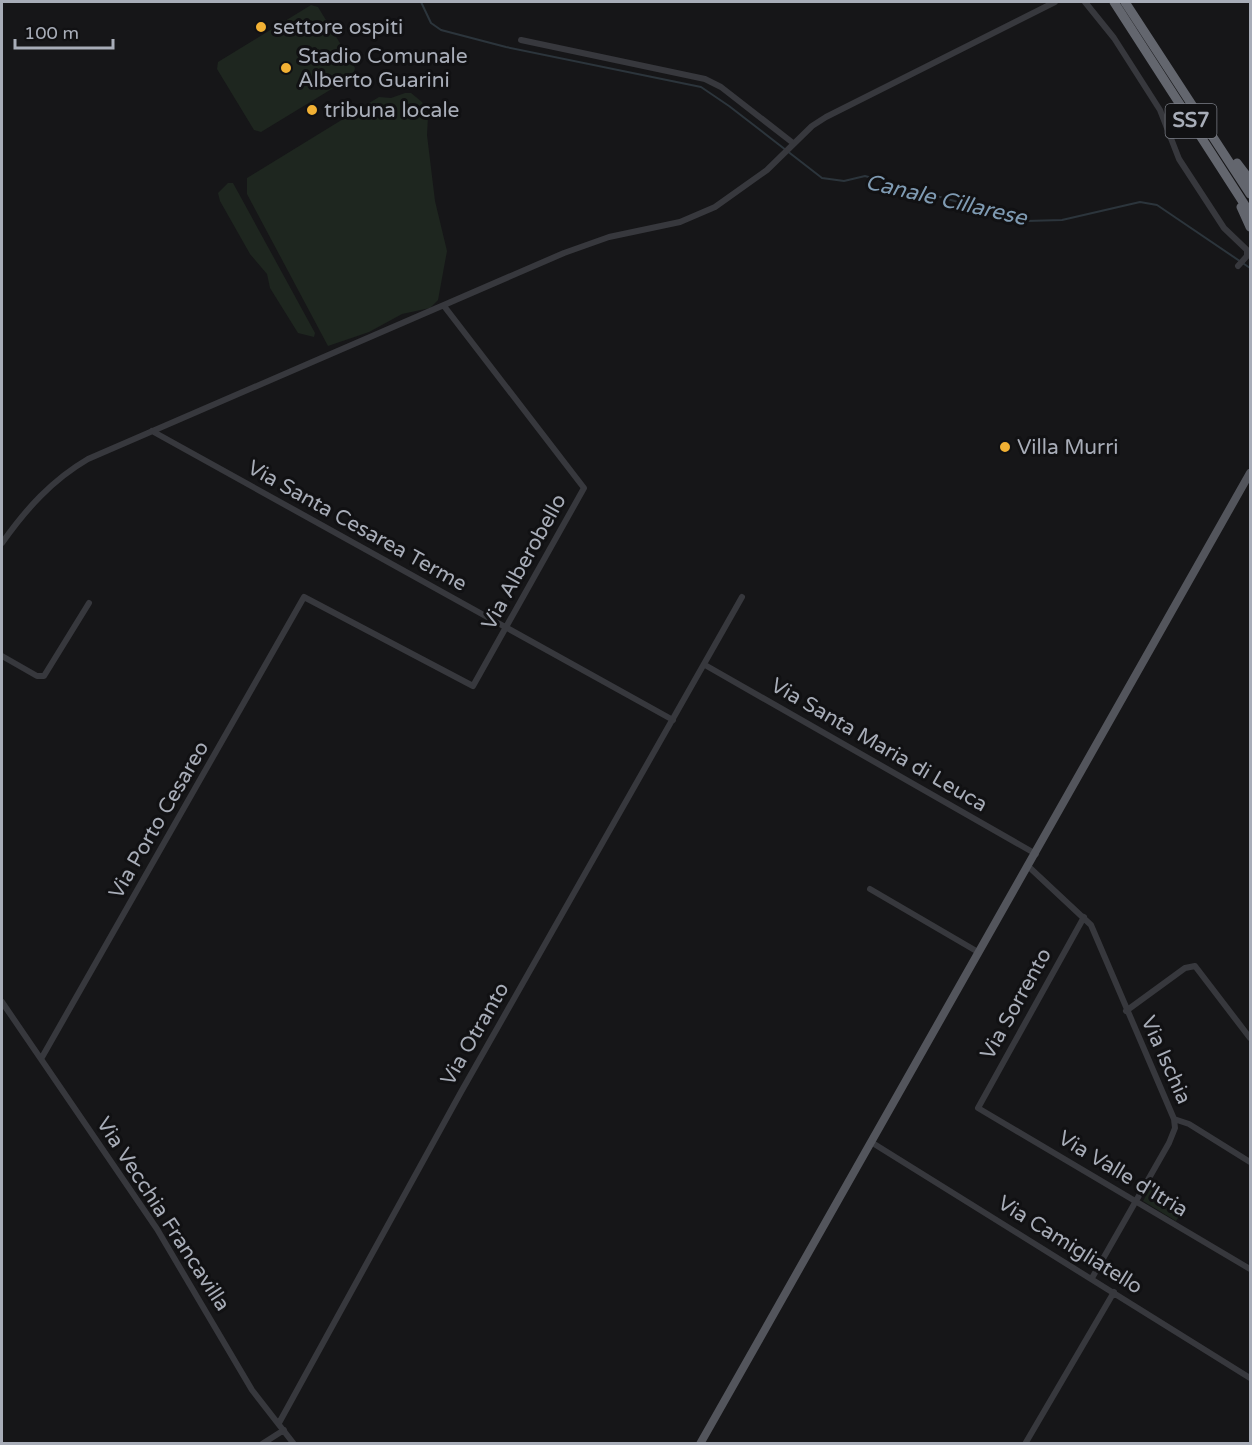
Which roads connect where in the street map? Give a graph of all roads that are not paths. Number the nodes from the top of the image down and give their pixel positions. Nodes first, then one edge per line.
1 (1055, 2) edge
2 (1085, 2) edge
3 (1114, 2) edge
4 (1125, 2) edge
5 (1137, 26) junction
6 (521, 40) dead end
7 (1199, 112) junction
8 (1195, 127) junction
9 (793, 143) junction
10 (1251, 180) edge
11 (1251, 194) edge
12 (1251, 213) edge
13 (1251, 227) edge
14 (1238, 266) dead end
15 (444, 306) junction
16 (152, 431) junction
17 (1251, 473) edge
18 (2, 543) edge
19 (304, 597) joint
20 (742, 597) dead end
21 (89, 603) dead end
22 (506, 628) junction
23 (2, 656) edge
24 (705, 665) junction
25 (673, 720) junction
26 (1036, 854) junction
27 (1029, 867) junction
28 (870, 889) dead end
29 (1084, 917) junction
30 (978, 952) junction
31 (2, 1002) edge
32 (1126, 1011) junction
33 (1251, 1038) edge
34 (41, 1059) junction
35 (978, 1108) joint
36 (1174, 1119) junction
37 (871, 1142) junction
38 (1251, 1162) edge
39 (1136, 1201) junction
40 (1251, 1269) edge
41 (1092, 1278) junction
42 (1114, 1292) junction
43 (1251, 1378) edge
44 (279, 1423) junction
45 (284, 1430) junction
46 (262, 1443) edge
47 (294, 1443) edge
48 (700, 1443) edge
49 (1024, 1443) edge

1 - 9 street
2 - 14 street
3 - 5 highway, SS7
4 - 5 highway, SS7
5 - 7 highway, SS7
5 - 8 highway, SS7
6 - 9 street
7 - 10 highway
7 - 11 highway, SS7
8 - 12 highway, SS7
8 - 13 highway
9 - 15 street
15 - 16 street
15 - 22 street, Via Alberobello
16 - 18 street
16 - 22 street, Via Santa Cesarea Terme
17 - 26 main road
19 - 22 street, Via Alberobello
19 - 34 street, Via Porto Cesareo
20 - 24 street, Via Otranto
21 - 23 street
22 - 25 street, Via Santa Cesarea Terme
24 - 25 street, Via Otranto
24 - 26 street, Via Santa Maria di Leuca
25 - 44 street, Via Otranto
26 - 27 main road
27 - 29 street, Via Ischia
27 - 30 main road
28 - 30 street
29 - 32 street, Via Ischia
29 - 35 street, Via Sorrento
30 - 37 main road
31 - 34 street, Via Vecchia Francavilla
32 - 33 street
32 - 36 street, Via Ischia
34 - 44 street, Via Vecchia Francavilla
35 - 39 street, Via Valle d'Itria
36 - 38 street
36 - 39 street, Via Ischia
37 - 41 street, Via Camigliatello
37 - 48 main road
39 - 40 street, Via Valle d'Itria
39 - 41 street, Via Ischia
41 - 42 street, Via Camigliatello
42 - 43 street, Via Camigliatello
42 - 49 street
44 - 45 street, Via Vecchia Francavilla
45 - 46 street
45 - 47 street, Via Vecchia Francavilla

